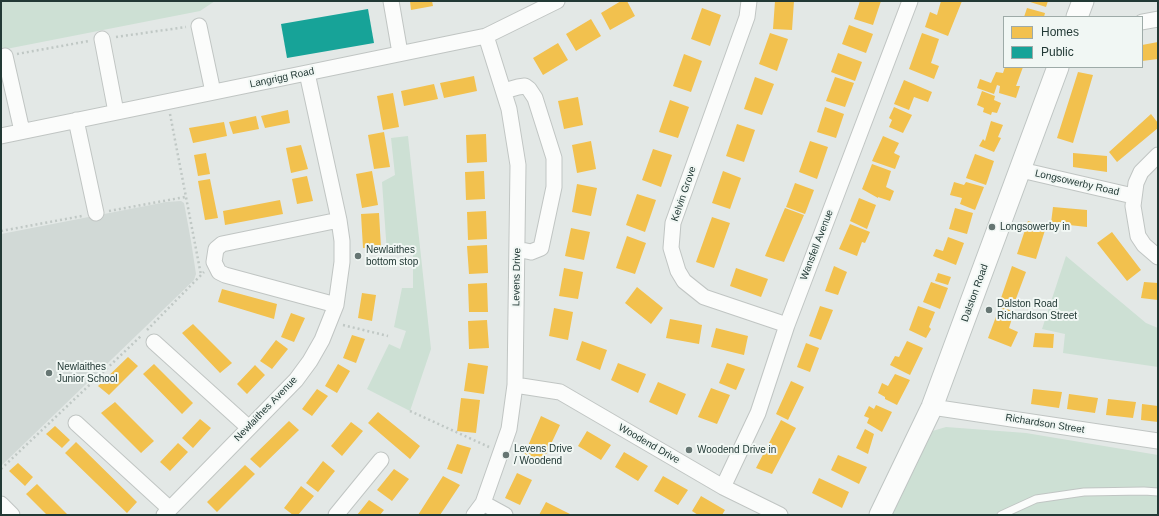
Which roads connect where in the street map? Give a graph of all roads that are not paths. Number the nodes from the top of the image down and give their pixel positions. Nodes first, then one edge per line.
1 (391, 1) edge
2 (557, 1) edge
3 (749, 1) edge
4 (910, 1) edge
5 (1083, 1) edge
6 (1077, 16) edge
7 (1158, 20) edge
8 (1143, 22) edge
9 (199, 26) dead end
10 (486, 36) junction
11 (102, 39) dead end
12 (400, 53) junction
13 (5, 56) dead end
14 (1058, 68) edge
15 (307, 72) junction
16 (504, 91) junction
17 (213, 92) junction
18 (116, 112) junction
19 (76, 120) junction
20 (22, 131) junction
21 (1, 136) edge
22 (1158, 155) edge
23 (1021, 170) junction
24 (1133, 196) junction
25 (96, 214) dead end
26 (339, 220) junction
27 (517, 249) junction
28 (1158, 257) edge
29 (336, 306) junction
30 (787, 325) junction
31 (154, 342) dead end
32 (515, 385) junction
33 (932, 407) junction
34 (76, 423) dead end
35 (248, 427) junction
36 (1158, 441) edge
37 (381, 460) dead end
38 (723, 487) junction
39 (1158, 492) edge
40 (1, 504) edge
41 (478, 509) edge
42 (167, 512) edge
43 (12, 515) edge
44 (336, 515) edge
45 (505, 515) edge
46 (780, 515) edge
47 (880, 515) edge
48 (1001, 515) edge

1 - 12 street
2 - 10 street, Langrigg Road
3 - 30 street, Kelvin Grove
4 - 30 street, Wansfell Avenue
5 - 6 main road
7 - 8 street
9 - 17 street
10 - 12 street, Langrigg Road
10 - 16 street, Levens Drive
11 - 18 street
12 - 15 street, Langrigg Road
13 - 20 street
14 - 23 main road, Dalston Road
15 - 17 street, Langrigg Road
15 - 26 street, Newlaithes Avenue
16 - 27 street, Levens Drive
16 - 27 street
17 - 18 street, Langrigg Road
18 - 19 street, Langrigg Road
19 - 20 street, Langrigg Road
19 - 25 street
20 - 21 street, Langrigg Road
22 - 24 street
23 - 24 street, Longsowerby Road
23 - 33 main road, Dalston Road
24 - 28 street
26 - 29 street, Newlaithes Avenue
26 - 29 street
27 - 32 street, Levens Drive
29 - 35 street, Newlaithes Avenue
30 - 38 street, Wansfell Avenue
31 - 35 street
32 - 38 street, Woodend Drive
32 - 41 street, Levens Drive
33 - 36 street, Richardson Street
33 - 47 main road, Dalston Road
34 - 42 street
35 - 42 street, Newlaithes Avenue
37 - 44 street
38 - 46 street, Woodend Drive
39 - 48 lane
40 - 43 street
41 - 45 street

